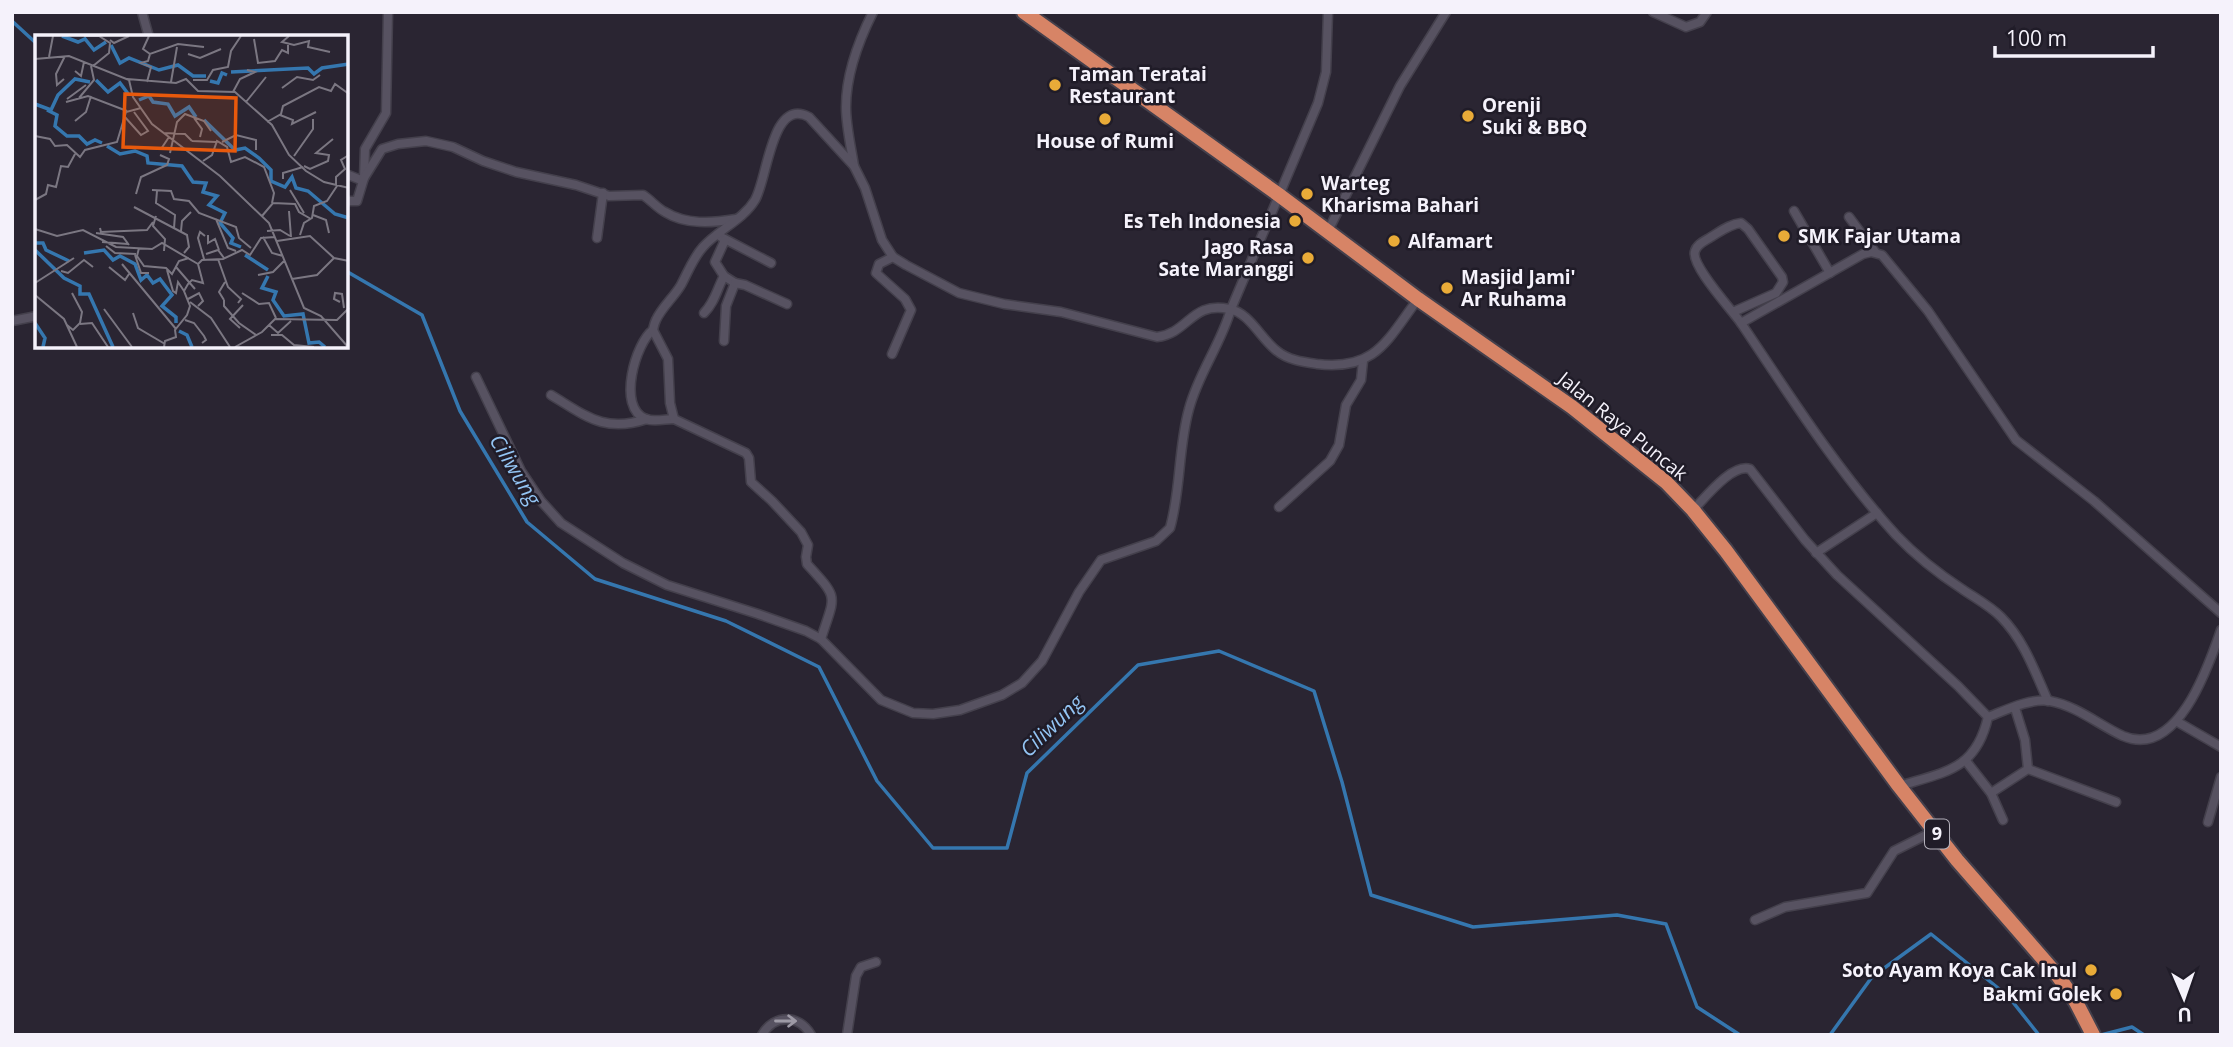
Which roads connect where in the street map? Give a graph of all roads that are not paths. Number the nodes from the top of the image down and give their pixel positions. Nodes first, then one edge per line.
1 (142, 12) edge
2 (388, 12) edge
3 (873, 12) edge
4 (1024, 12) edge
5 (1328, 12) edge
6 (1446, 12) edge
7 (1653, 12) edge
8 (1707, 12) edge
9 (148, 35) edge
10 (854, 166) junction
11 (348, 175) edge
12 (364, 178) junction
13 (603, 193) junction
14 (1279, 195) junction
15 (348, 201) edge
16 (1794, 211) dead end
17 (1849, 217) dead end
18 (736, 219) junction
19 (1327, 233) junction
20 (716, 235) junction
21 (597, 238) dead end
22 (725, 240) junction
23 (1875, 252) junction
24 (893, 257) junction
25 (771, 263) dead end
26 (1830, 272) junction
27 (724, 276) junction
28 (735, 283) junction
29 (1418, 299) junction
30 (787, 304) dead end
31 (1231, 309) junction
32 (1733, 312) junction
33 (704, 313) dead end
34 (35, 316) edge
35 (12, 321) edge
36 (1741, 323) junction
37 (653, 330) junction
38 (724, 341) dead end
39 (892, 354) dead end
40 (1363, 361) junction
41 (476, 377) dead end
42 (551, 395) dead end
43 (647, 419) junction
44 (674, 419) junction
45 (1279, 507) dead end
46 (1693, 510) junction
47 (1877, 513) junction
48 (1816, 553) junction
49 (2221, 613) edge
50 (2221, 630) edge
51 (821, 639) junction
52 (2048, 701) junction
53 (2015, 708) junction
54 (1988, 717) junction
55 (2176, 721) junction
56 (2221, 747) edge
57 (1966, 761) junction
58 (2028, 769) junction
59 (2221, 777) edge
60 (1899, 786) junction
61 (1991, 793) junction
62 (2116, 802) dead end
63 (2003, 820) dead end
64 (2208, 822) dead end
65 (1934, 831) junction
66 (1755, 920) dead end
67 (876, 962) dead end
68 (2091, 1029) edge
69 (762, 1035) edge
70 (810, 1035) edge
71 (847, 1035) edge

1 - 9 street
2 - 12 street
3 - 10 street
4 - 14 highway, Jalan Raya Puncak / 9
5 - 14 street
6 - 19 street
7 - 8 street
10 - 18 street
10 - 24 street
11 - 12 street
12 - 13 street
12 - 15 street
13 - 18 street
13 - 21 street
14 - 19 highway, Jalan Raya Puncak / 9
14 - 31 street
16 - 26 street
17 - 23 street
18 - 20 street
19 - 29 highway, Jalan Raya Puncak / 9
20 - 22 street
20 - 37 street
22 - 25 street
22 - 27 street
23 - 26 street
23 - 49 street
24 - 31 street
24 - 39 street
26 - 36 street
27 - 28 street
27 - 33 street
28 - 30 street
28 - 38 street
29 - 40 street
29 - 46 highway, Jalan Raya Puncak / 9
31 - 40 street
31 - 51 street
32 - 32 street
32 - 36 street
34 - 35 street
36 - 47 street
37 - 43 street
37 - 44 street
40 - 45 street
41 - 51 street
42 - 43 street
43 - 44 street
44 - 51 street
46 - 48 street
46 - 60 highway, Jalan Raya Puncak / 9
47 - 48 street
47 - 52 street
48 - 54 street
50 - 55 street
52 - 53 street
52 - 55 street
53 - 54 street
53 - 58 street
54 - 57 street
55 - 56 street
57 - 60 street
57 - 61 street
58 - 61 street
58 - 62 street
59 - 64 street
60 - 65 highway, Jalan Raya Puncak / 9
61 - 63 street
65 - 66 street
65 - 68 highway, Jalan Raya Puncak / 9
67 - 71 street
69 -> 70 street

